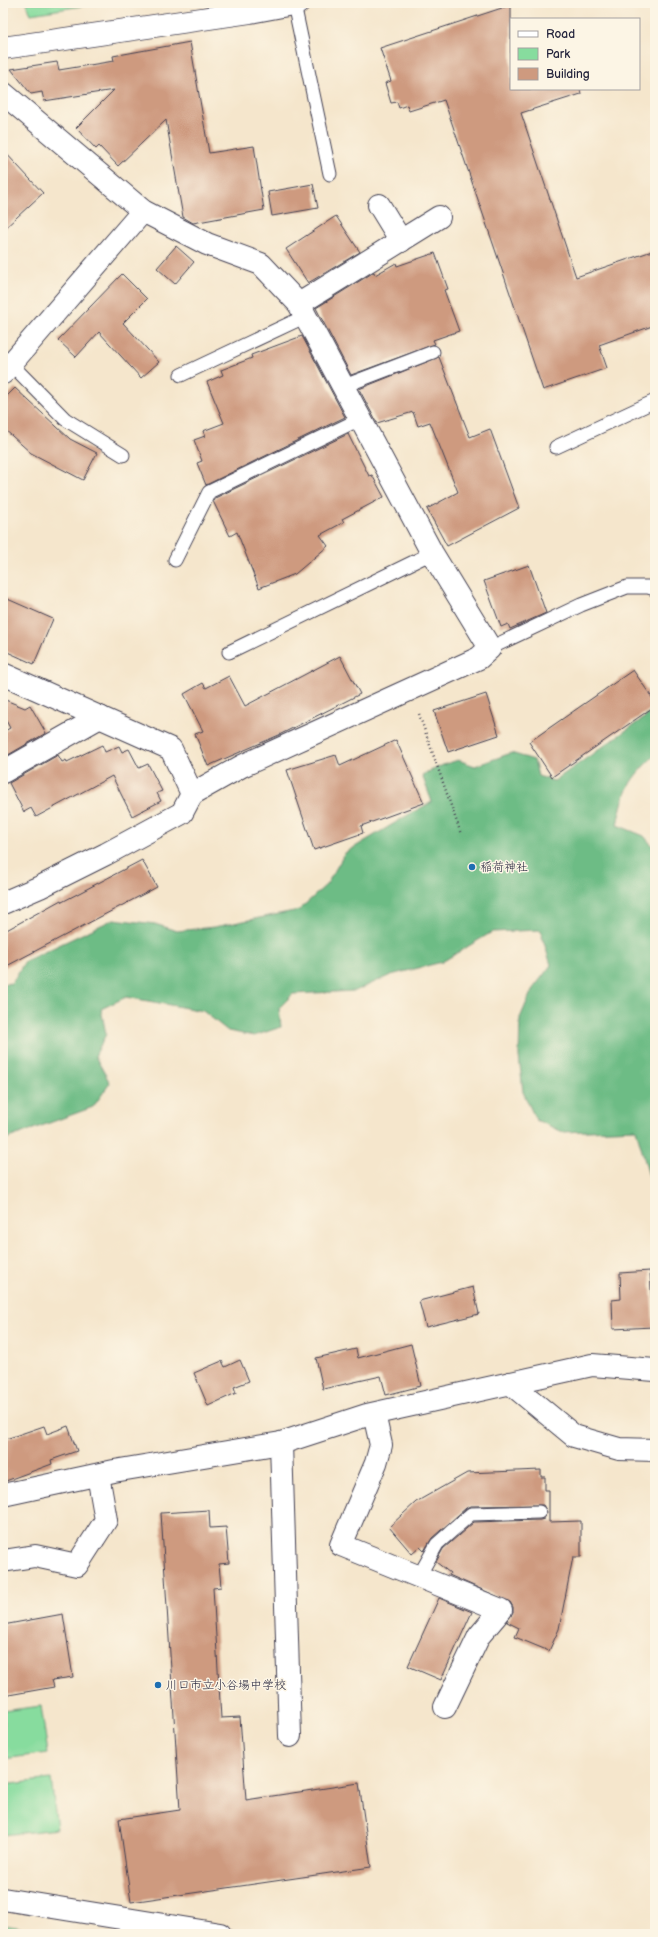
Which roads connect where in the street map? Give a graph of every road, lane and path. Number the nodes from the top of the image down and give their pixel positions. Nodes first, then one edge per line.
1 (296, 3) edge
2 (252, 7) edge
3 (3, 48) edge
4 (3, 93) edge
5 (330, 174) dead end
6 (379, 205) dead end
7 (143, 211) junction
8 (438, 217) dead end
9 (401, 241) junction
10 (302, 310) junction
11 (433, 352) dead end
12 (7, 368) edge
13 (180, 375) dead end
14 (344, 386) junction
15 (655, 401) edge
16 (360, 419) junction
17 (556, 447) dead end
18 (123, 455) dead end
19 (432, 553) junction
20 (175, 560) dead end
21 (655, 589) edge
22 (490, 648) junction
23 (229, 652) dead end
24 (3, 674) edge
25 (410, 688) junction
26 (100, 717) junction
27 (3, 772) edge
28 (192, 794) junction
29 (461, 834) dead end
30 (3, 903) edge
31 (655, 1370) edge
32 (510, 1383) junction
33 (374, 1414) junction
34 (281, 1443) junction
35 (655, 1450) edge
36 (98, 1475) junction
37 (3, 1495) edge
38 (539, 1512) dead end
39 (3, 1561) edge
40 (419, 1576) junction
41 (445, 1707) dead end
42 (290, 1736) dead end
43 (3, 1899) edge
44 (220, 1934) edge

1 - 2 street
1 - 5 lane
2 - 3 street
4 - 7 street
6 - 9 street
7 - 10 street
7 - 12 street
8 - 9 street
9 - 10 street
10 - 13 lane
10 - 14 street
11 - 14 lane
12 - 18 lane
14 - 16 street
15 - 17 lane
16 - 19 street
16 - 20 lane
19 - 22 street
19 - 23 lane
21 - 22 lane
22 - 25 street
24 - 26 street
25 - 28 street
25 - 29 path
26 - 27 street
26 - 28 street
28 - 30 street
31 - 32 street
32 - 33 street
32 - 35 street
33 - 34 street
33 - 40 street
34 - 36 street
34 - 42 street
36 - 37 street
36 - 39 street
38 - 40 lane
40 - 41 street
43 - 44 street

